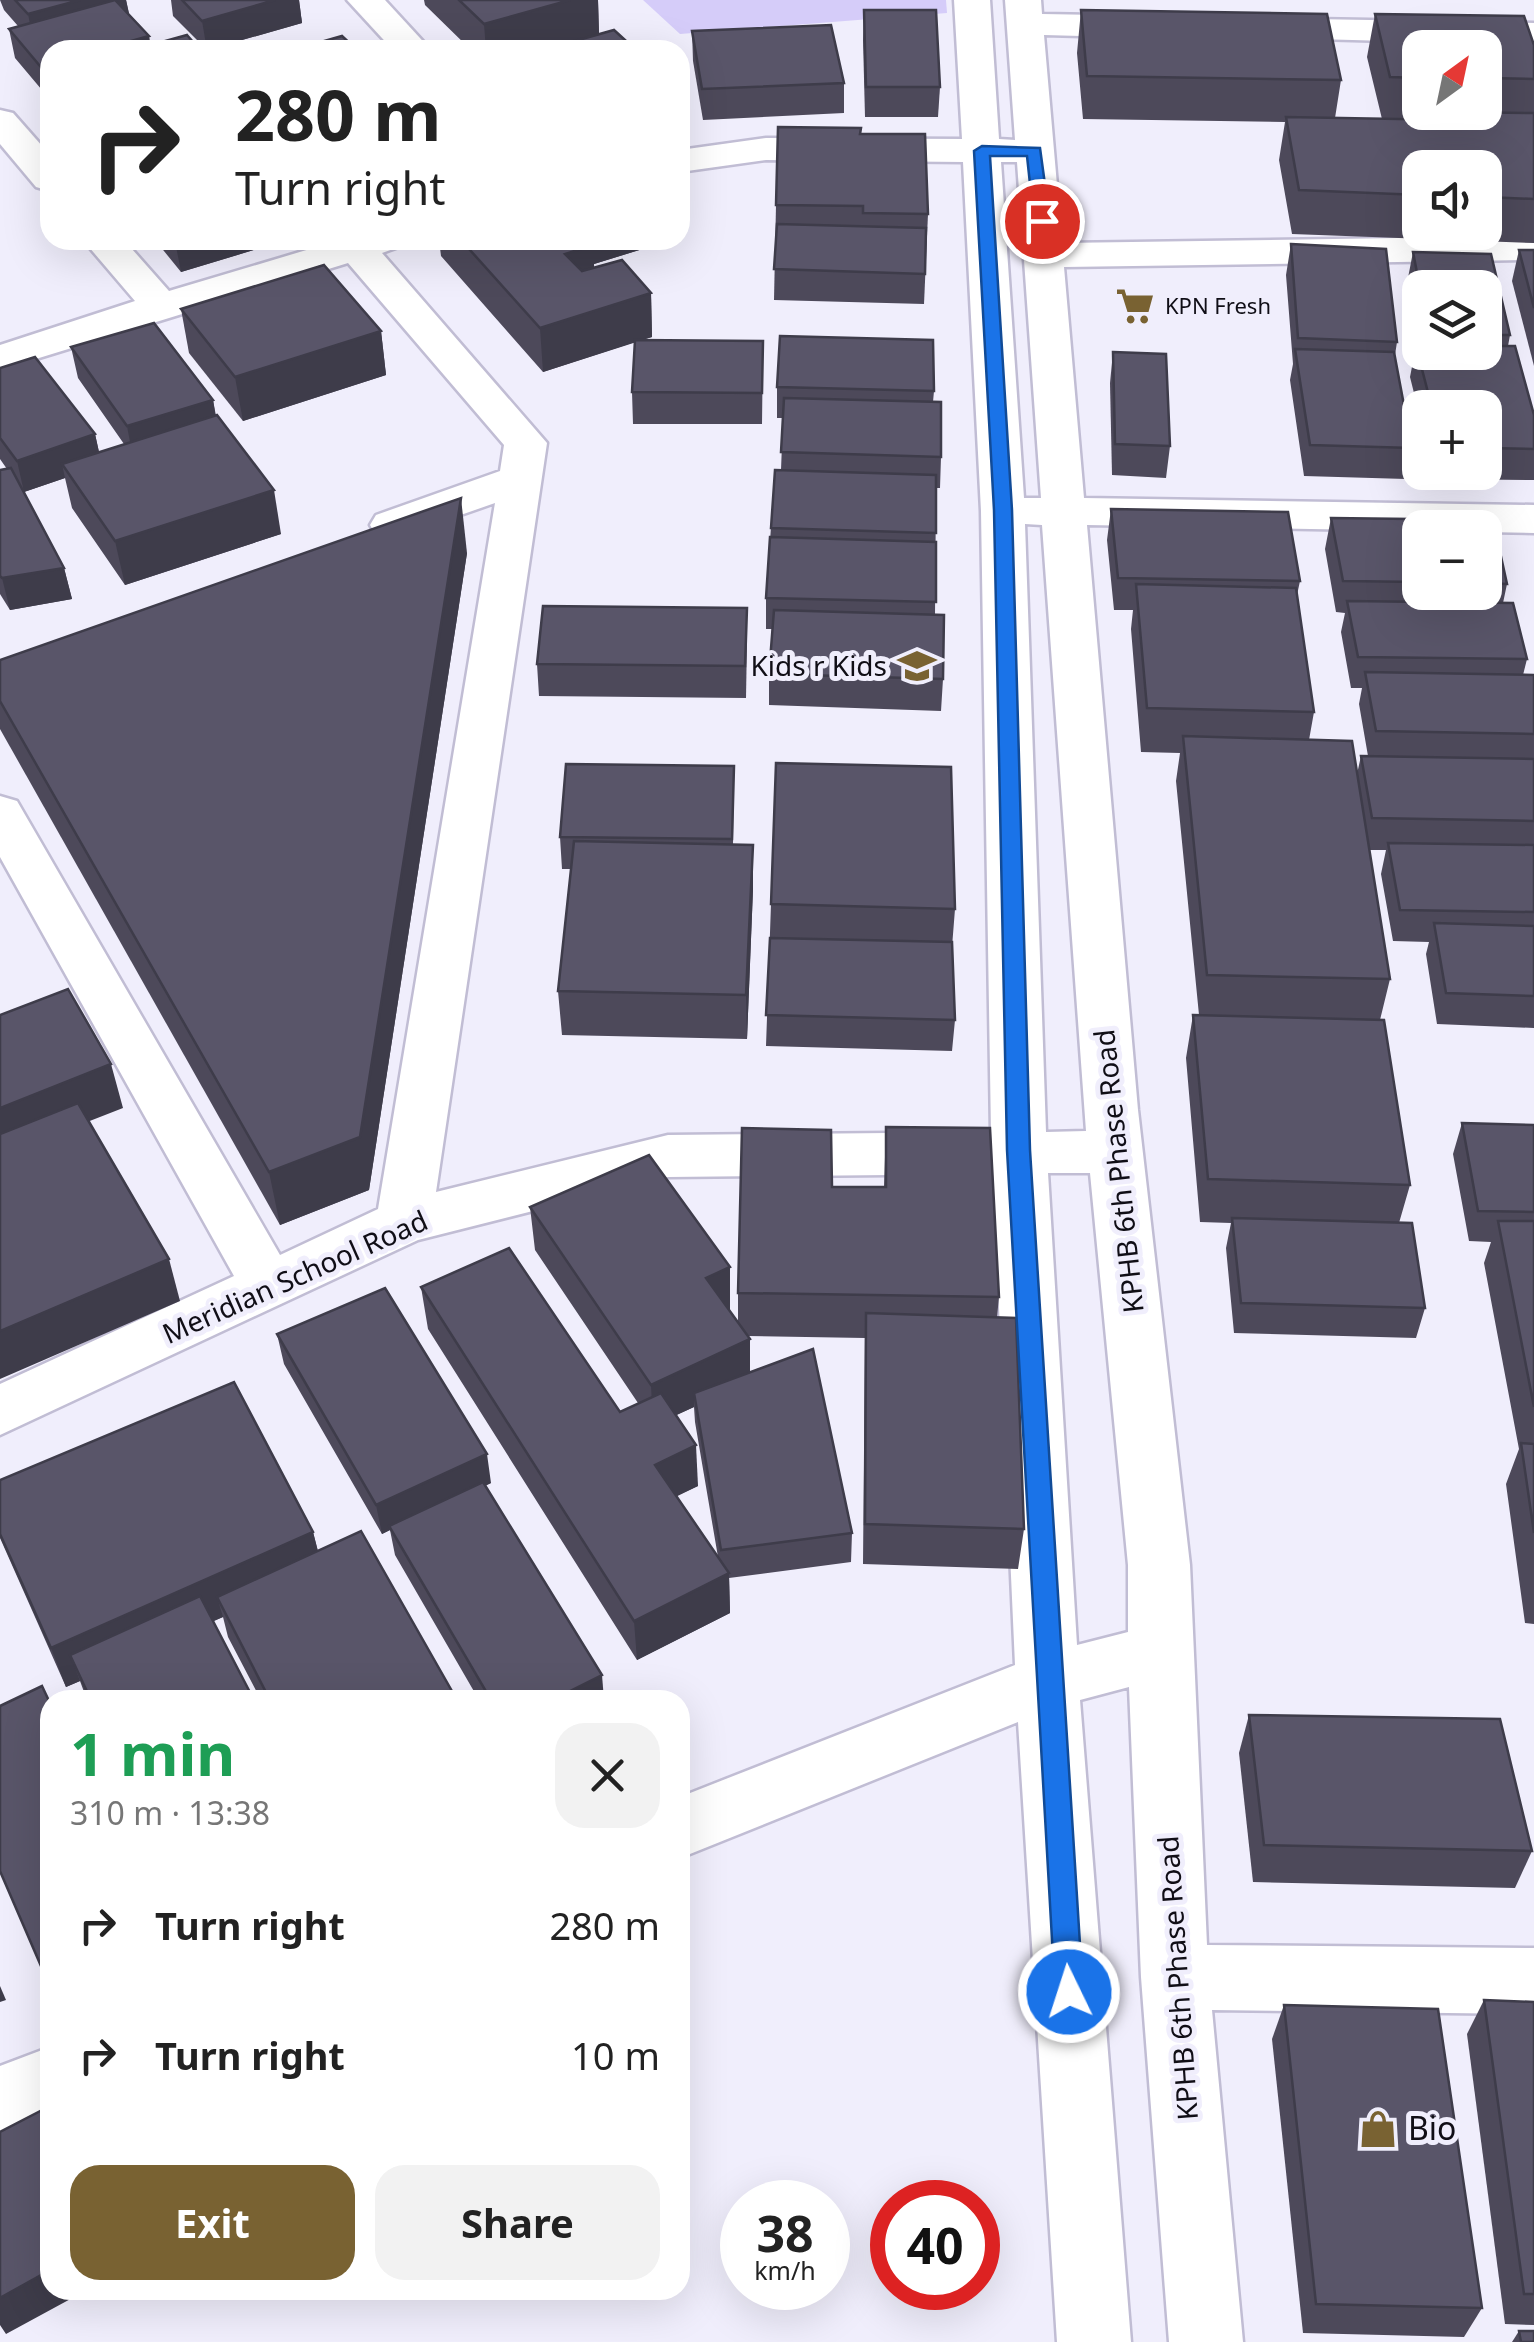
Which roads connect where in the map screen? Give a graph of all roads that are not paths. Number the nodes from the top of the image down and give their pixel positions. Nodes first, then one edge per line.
1 (365, 0) edge
2 (972, 0) edge
3 (1024, 12) edge
4 (1182, 28) edge
5 (1220, 28) edge
6 (1534, 34) edge
7 (403, 40) edge
8 (0, 121) edge
9 (1008, 151) junction
10 (690, 160) edge
11 (40, 167) edge
12 (1534, 248) edge
13 (112, 250) edge
14 (353, 250) edge
15 (374, 250) edge
16 (1046, 255) junction
17 (161, 306) junction
18 (0, 358) edge
19 (521, 478) junction
20 (1003, 510) junction
21 (1063, 512) junction
22 (1534, 519) edge
23 (354, 539) edge
24 (0, 814) edge
25 (1019, 1150) junction
26 (1115, 1152) junction
27 (404, 1222) junction
28 (268, 1286) junction
29 (0, 1411) edge
30 (1159, 1651) junction
31 (1047, 1681) junction
32 (690, 1824) edge
33 (1175, 1976) junction
34 (1534, 1982) edge
35 (40, 2085) edge
36 (0, 2101) edge
37 (1094, 2342) edge
38 (1206, 2342) edge

1 - 7 street
2 - 9 street, KPHB 6th Phase Road
3 - 4 street
3 - 9 street, KPHB 6th Phase Road
5 - 6 street
8 - 11 street
9 - 10 street
9 - 16 street, KPHB 6th Phase Road
9 - 20 street, KPHB 6th Phase Road
12 - 16 street
13 - 17 street
14 - 17 street
15 - 19 street
16 - 21 street, KPHB 6th Phase Road
17 - 18 street
19 - 23 street
19 - 27 street
20 - 21 street
20 - 25 street, KPHB 6th Phase Road
21 - 22 street
21 - 26 street, KPHB 6th Phase Road
24 - 28 street
25 - 26 street, Meridian School Road
25 - 27 street, Meridian School Road
25 - 31 street, KPHB 6th Phase Road
26 - 30 street, KPHB 6th Phase Road
27 - 28 street, Meridian School Road
28 - 29 street, Meridian School Road
30 - 31 street
30 - 33 street, KPHB 6th Phase Road
31 - 32 street
31 - 37 street, KPHB 6th Phase Road
33 - 34 street
33 - 38 street, KPHB 6th Phase Road
35 - 36 street

